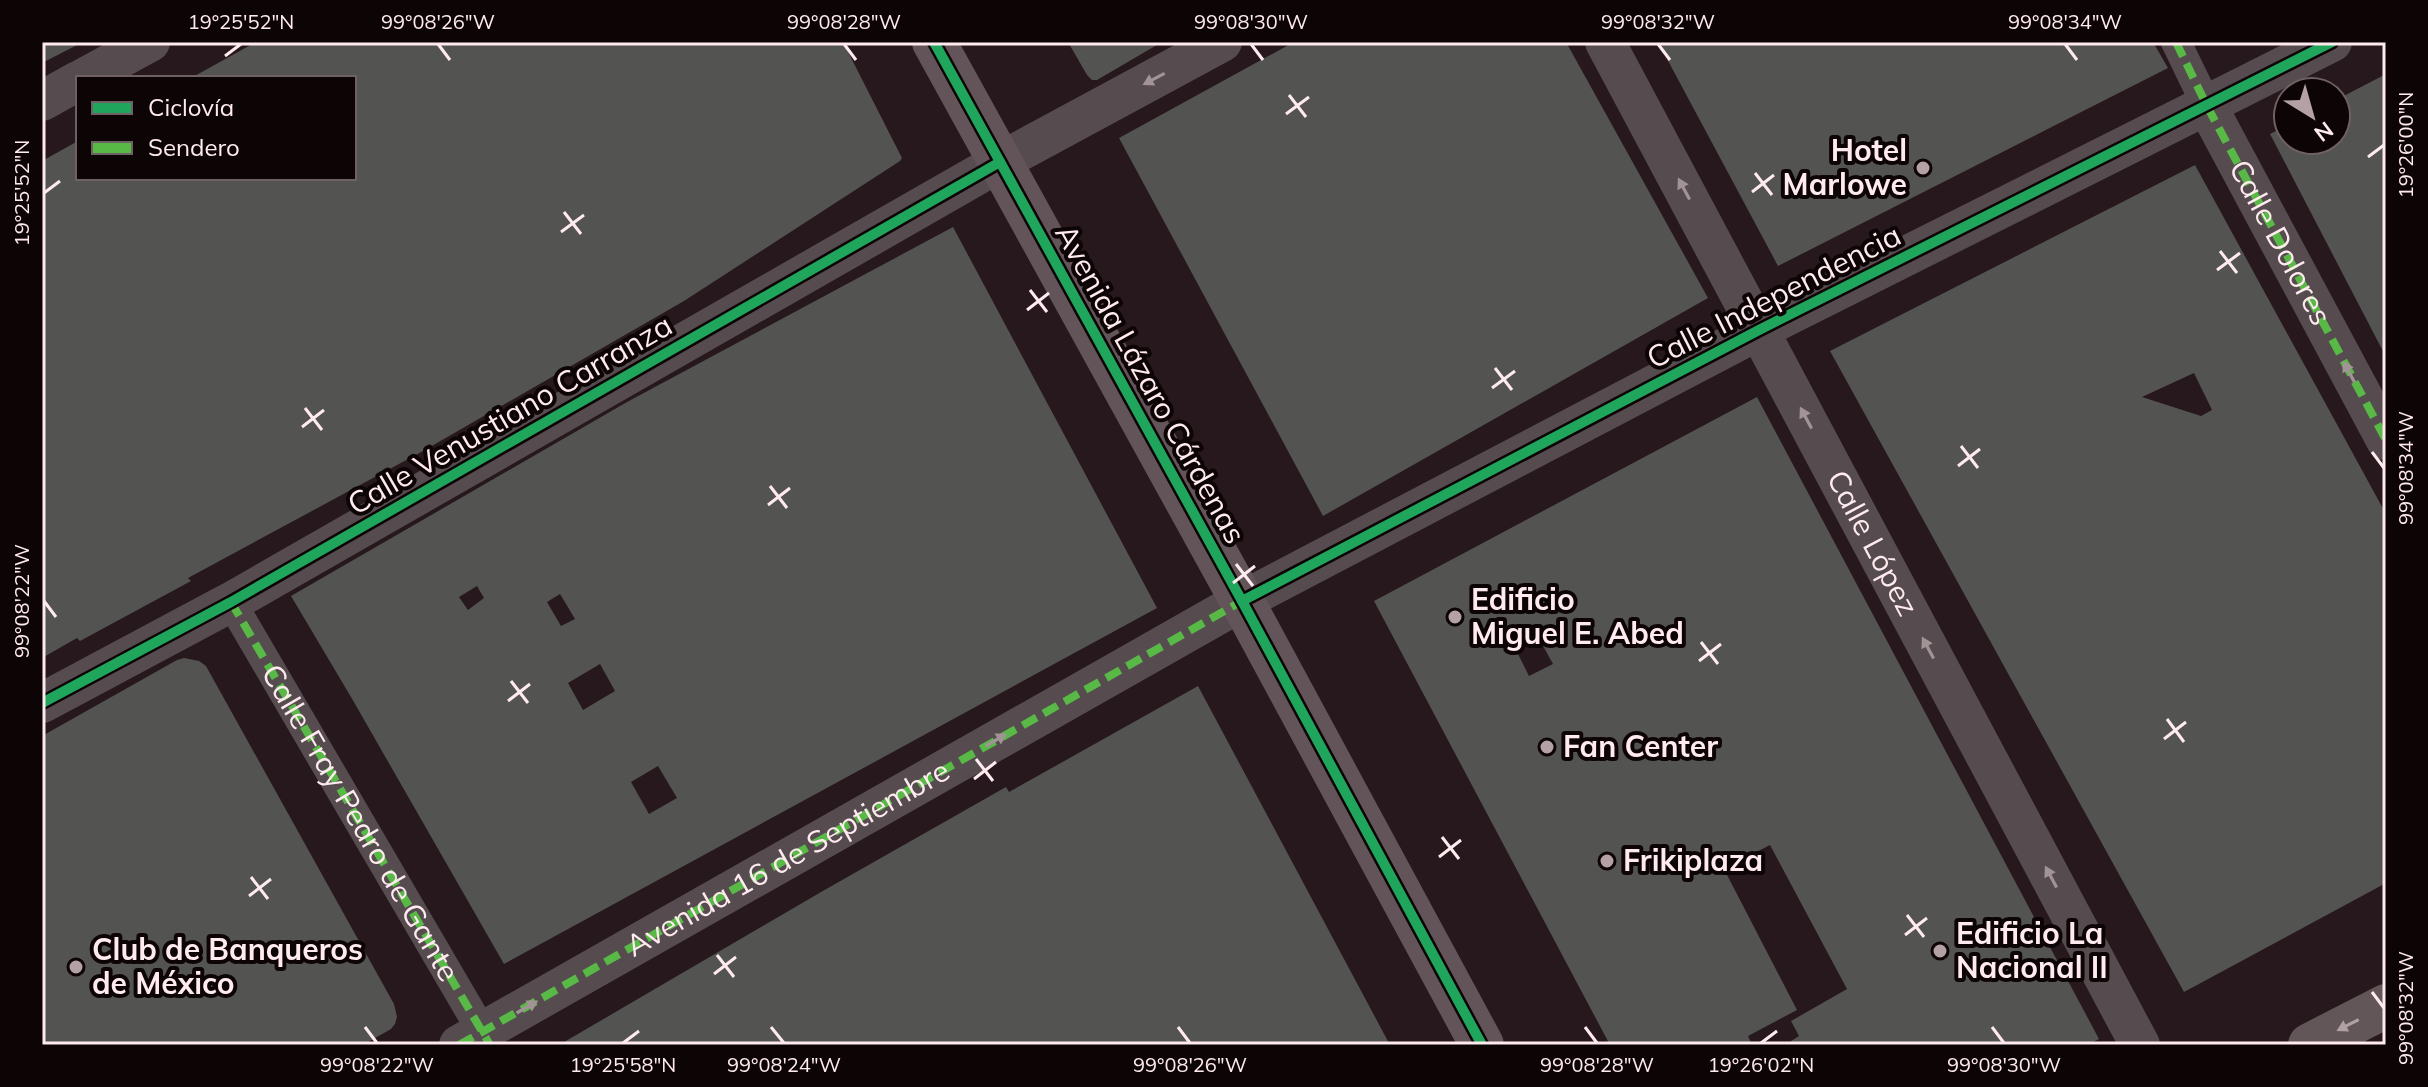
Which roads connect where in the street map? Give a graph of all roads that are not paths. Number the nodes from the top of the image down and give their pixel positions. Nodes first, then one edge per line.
1 (150, 42) edge
2 (934, 42) edge
3 (1222, 42) edge
4 (1605, 42) edge
5 (2176, 42) edge
6 (2332, 42) edge
7 (88, 76) edge
8 (76, 82) edge
9 (42, 101) edge
10 (2207, 106) junction
11 (1000, 162) junction
12 (1759, 330) junction
13 (2386, 440) edge
14 (1242, 601) junction
15 (231, 602) junction
16 (42, 703) edge
17 (2386, 1006) edge
18 (477, 1041) edge
19 (1482, 1045) edge
20 (2140, 1045) edge
21 (2310, 1045) edge

1 - 7 street
2 - 11 main road, Avenida Lázaro Cárdenas
3 -> 11 street, Calle Venustiano Carranza
12 -> 4 street, Calle López
5 - 10 street, Calle Dolores
6 - 10 street, Calle Independencia
8 - 9 street
10 - 12 street, Calle Independencia
13 -> 10 street, Calle Dolores
11 - 14 main road, Avenida Lázaro Cárdenas
11 - 15 street, Calle Venustiano Carranza
12 - 14 street, Calle Independencia
20 -> 12 street, Calle López
18 -> 14 street, Avenida 16 de Septiembre
14 - 19 main road, Avenida Lázaro Cárdenas
15 - 16 street, Calle Venustiano Carranza
15 - 18 street, Calle Fray Pedro de Gante
17 -> 21 main road

